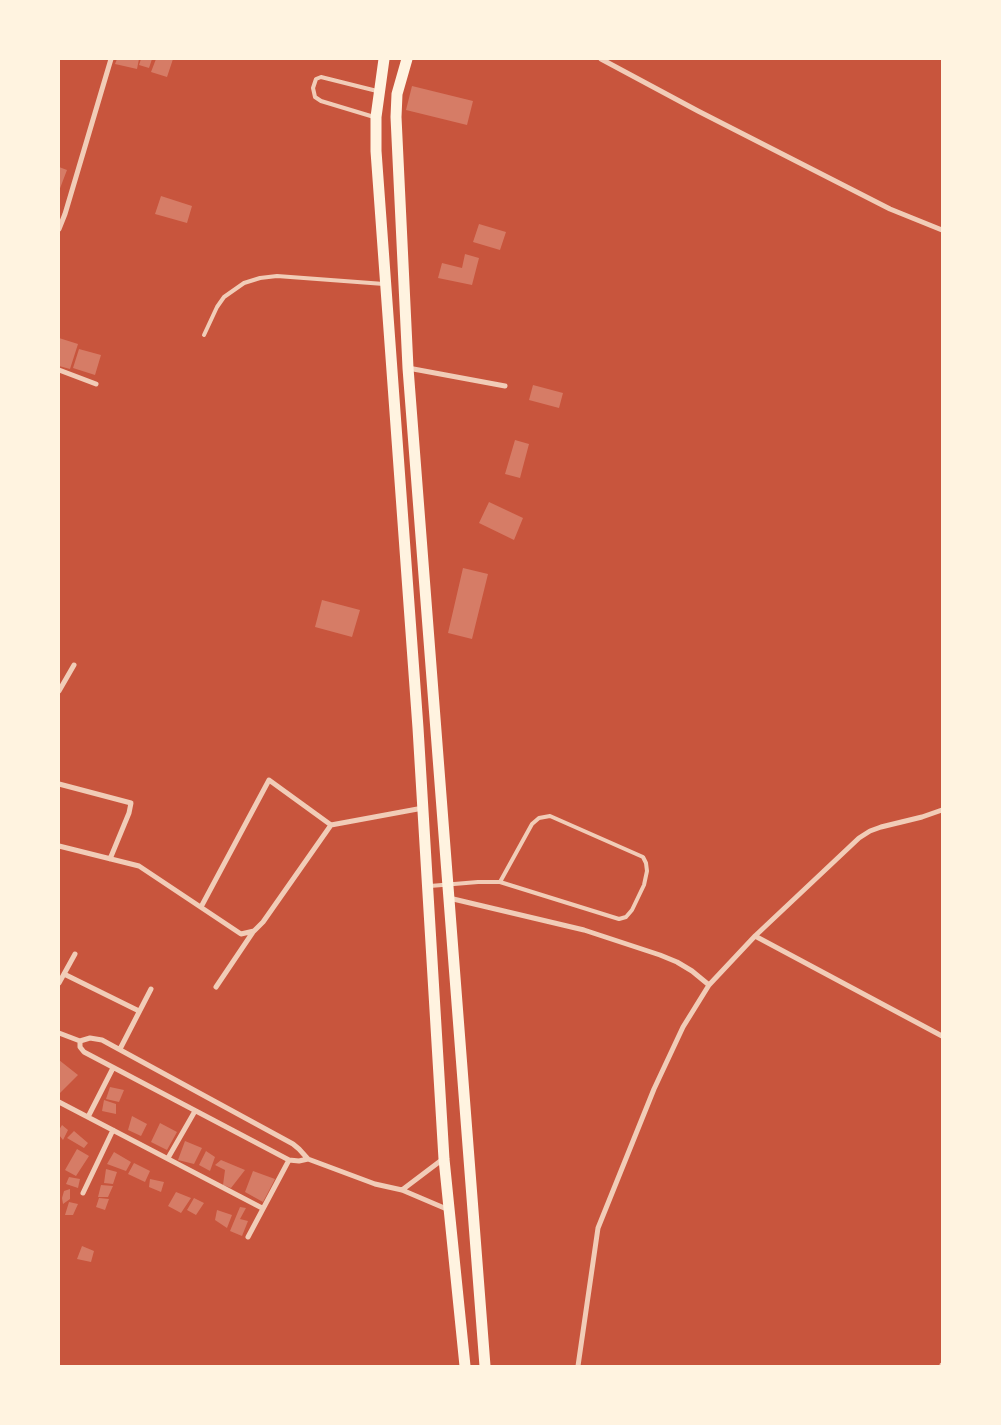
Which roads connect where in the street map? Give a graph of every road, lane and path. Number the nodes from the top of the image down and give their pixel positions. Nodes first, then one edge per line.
1 (111, 59) edge
2 (384, 59) edge
3 (407, 59) edge
4 (601, 59) edge
5 (378, 91) junction
6 (376, 117) junction
7 (396, 148) junction
8 (376, 151) junction
9 (59, 229) edge
10 (942, 230) edge
11 (386, 284) junction
12 (204, 335) dead end
13 (408, 368) junction
14 (59, 370) edge
15 (96, 384) dead end
16 (505, 386) dead end
17 (74, 665) dead end
18 (59, 691) edge
19 (59, 784) edge
20 (423, 807) junction
21 (942, 810) edge
22 (331, 825) junction
23 (59, 846) edge
24 (110, 859) junction
25 (500, 882) junction
26 (428, 886) junction
27 (448, 886) junction
28 (448, 898) junction
29 (200, 907) junction
30 (254, 931) junction
31 (755, 936) junction
32 (75, 954) dead end
33 (64, 974) junction
34 (59, 984) edge
35 (710, 985) junction
36 (216, 987) dead end
37 (151, 989) dead end
38 (139, 1011) junction
39 (59, 1033) edge
40 (942, 1036) edge
41 (80, 1041) junction
42 (120, 1049) junction
43 (113, 1068) junction
44 (59, 1102) edge
45 (195, 1110) junction
46 (88, 1117) junction
47 (113, 1130) junction
48 (168, 1158) junction
49 (308, 1159) junction
50 (444, 1159) junction
51 (289, 1160) junction
52 (402, 1190) junction
53 (83, 1193) dead end
54 (262, 1208) junction
55 (450, 1210) junction
56 (248, 1237) dead end
57 (465, 1366) edge
58 (485, 1366) edge
59 (578, 1366) edge

1 - 9 street
2 - 5 main road
3 - 7 main road
4 - 10 street
5 - 6 main road
5 - 6 lane
6 - 8 main road
7 - 8 main road
7 - 13 main road
8 - 11 main road
11 - 12 lane
11 - 20 main road
13 - 16 street
13 - 27 main road
14 - 15 street
17 - 18 street
19 - 24 street
20 - 22 street
20 - 26 main road
21 - 31 street
22 - 29 street
22 - 30 street
23 - 24 street
24 - 29 street
25 - 25 lane
25 - 27 lane
26 - 27 lane
26 - 50 main road
27 - 28 main road
28 - 35 street
28 - 58 main road
29 - 30 street
30 - 36 street
31 - 35 street
31 - 40 street
32 - 33 street
33 - 34 street
33 - 38 street
35 - 59 street
37 - 38 street
38 - 42 street
39 - 41 street
41 - 42 street
41 - 43 street
42 - 49 street
43 - 45 street
43 - 46 street
44 - 46 street
45 - 48 street
45 - 51 street
46 - 47 street
47 - 48 street
47 - 53 street
48 - 54 street
49 - 51 street
49 - 52 street
50 - 52 street
50 - 55 main road
51 - 54 street
52 - 55 street
54 - 56 street
55 - 57 main road

